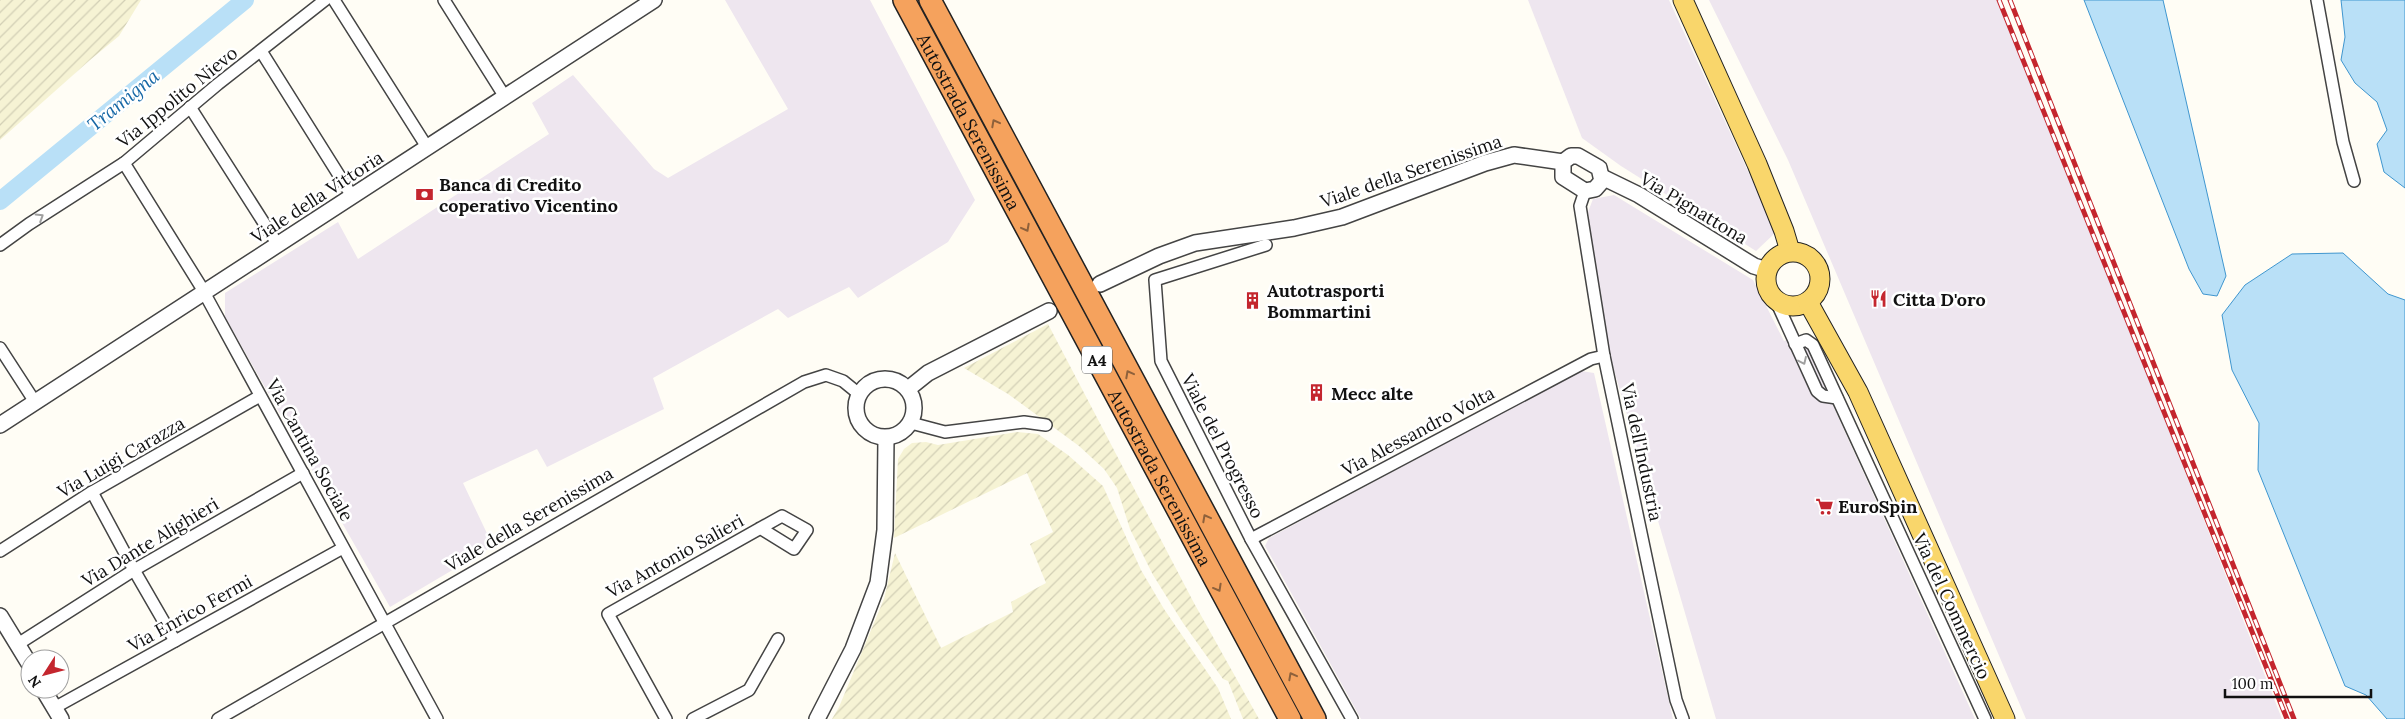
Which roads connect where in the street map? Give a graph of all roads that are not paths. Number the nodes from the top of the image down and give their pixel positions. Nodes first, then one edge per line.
1 (325, 0) edge
2 (334, 0) edge
3 (444, 0) edge
4 (654, 0) edge
5 (904, 0) edge
6 (930, 0) edge
7 (1683, 0) edge
8 (2317, 0) edge
9 (261, 51) junction
10 (505, 97) junction
11 (190, 107) junction
12 (427, 147) junction
13 (1563, 162) junction
14 (124, 163) junction
15 (1602, 177) junction
16 (2354, 181) dead end
17 (1584, 191) junction
18 (352, 196) junction
19 (0, 245) edge
20 (278, 245) junction
21 (1266, 245) dead end
22 (1790, 251) junction
23 (1767, 270) junction
24 (1100, 284) dead end
25 (204, 293) junction
26 (1776, 300) junction
27 (1808, 302) junction
28 (1049, 311) dead end
29 (0, 348) edge
30 (1604, 356) junction
31 (908, 389) junction
32 (859, 394) junction
33 (260, 396) junction
34 (36, 402) junction
35 (911, 423) junction
36 (0, 425) edge
37 (1046, 425) dead end
38 (886, 438) junction
39 (303, 473) junction
40 (92, 492) junction
41 (760, 528) dead end
42 (1251, 539) junction
43 (343, 548) junction
44 (0, 551) edge
45 (134, 570) junction
46 (0, 616) edge
47 (384, 624) junction
48 (778, 639) dead end
49 (175, 640) junction
50 (18, 644) junction
51 (21, 649) edge
52 (49, 699) edge
53 (58, 714) edge
54 (218, 719) edge
55 (436, 719) edge
56 (666, 719) edge
57 (694, 719) edge
58 (817, 719) edge
59 (1290, 719) edge
60 (1315, 719) edge
61 (1352, 719) edge
62 (1683, 719) edge
63 (1985, 719) edge
64 (2005, 719) edge

1 - 9 street, Via Ippolito Nievo
2 - 12 street
3 - 10 street
4 - 10 street, Viale della Vittoria
5 -> 59 highway, Autostrada Serenissima / A4
60 -> 6 highway, Autostrada Serenissima / A4
7 - 22 main road
8 - 16 street
9 - 11 street, Via Ippolito Nievo
9 - 18 street
10 - 12 street, Viale della Vittoria
11 - 14 street, Via Ippolito Nievo
11 - 20 street
12 - 18 street, Viale della Vittoria
13 - 15 street
13 - 17 street
13 - 24 street, Viale della Serenissima
19 -> 14 street
14 - 25 street, Via Ippolito Nievo
15 - 17 street
15 - 23 street, Via Pignattona
17 - 30 street, Via dell'Industria
18 - 20 street, Viale della Vittoria
20 - 25 street, Viale della Vittoria
21 - 42 street, Viale del Progresso
22 - 23 main road
22 - 27 main road
23 - 26 main road
25 - 33 street, Via Cantina Sociale
25 - 34 street, Viale della Vittoria
26 - 27 main road
26 -> 63 street, Via del Commercio
27 - 64 main road
28 - 31 street
29 - 34 street
30 - 42 street, Via Alessandro Volta
30 - 62 street, Via dell'Industria
31 - 32 street
31 - 35 street
32 - 38 street
32 - 47 street, Viale della Serenissima
33 - 39 street, Via Cantina Sociale
33 - 40 street, Via Luigi Carazza
34 - 36 street, Viale della Vittoria
35 - 37 street
35 - 38 street
38 - 58 street
39 - 43 street, Via Cantina Sociale
39 - 45 street, Via Dante Alighieri
40 - 44 street, Via Luigi Carazza
40 - 45 street
41 - 56 street, Via Antonio Salieri
42 - 61 street, Viale del Progresso
43 - 47 street, Via Cantina Sociale
43 - 49 street, Via Enrico Fermi
45 - 49 street
45 - 50 street, Via Dante Alighieri
46 - 50 street
47 - 54 street, Viale della Serenissima
47 - 55 street, Via Cantina Sociale
48 - 57 street
49 - 53 street, Via Enrico Fermi
50 - 51 street
52 - 53 street

